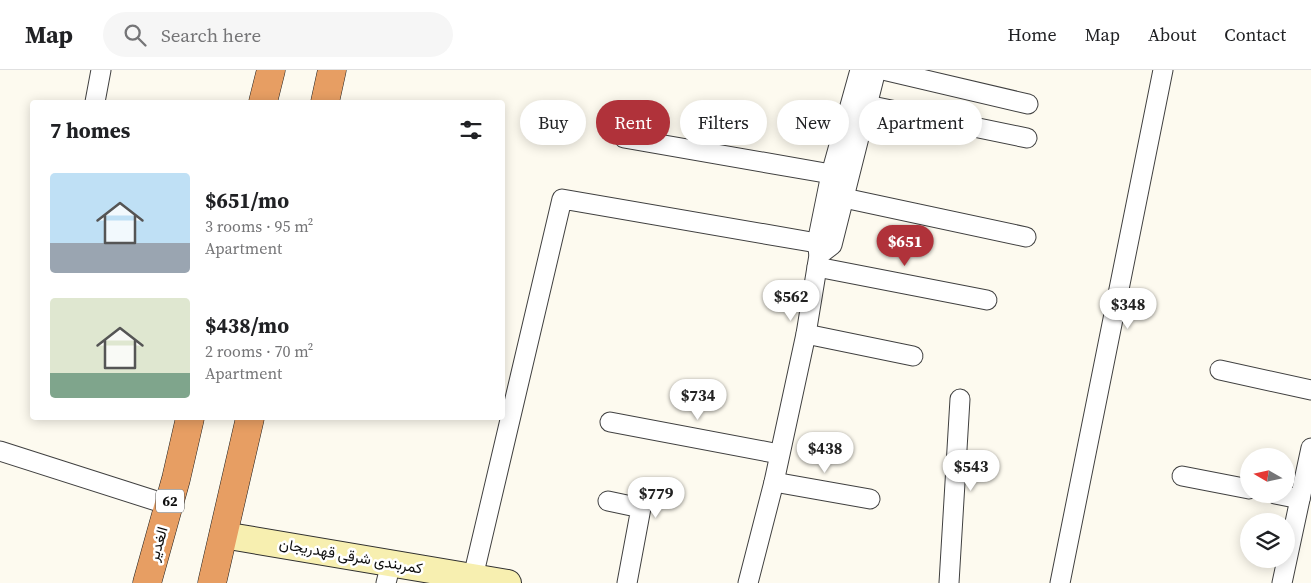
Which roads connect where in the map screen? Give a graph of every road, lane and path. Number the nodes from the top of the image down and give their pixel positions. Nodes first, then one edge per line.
1 (101, 70) edge
2 (271, 70) edge
3 (332, 70) edge
4 (860, 70) edge
5 (876, 70) edge
6 (883, 70) edge
7 (1163, 70) edge
8 (95, 100) edge
9 (264, 100) edge
10 (325, 100) edge
11 (868, 100) edge
12 (1028, 104) dead end
13 (982, 129) edge
14 (859, 137) edge
15 (1027, 138) dead end
16 (664, 145) edge
17 (831, 174) junction
18 (844, 198) junction
19 (1026, 237) dead end
20 (818, 255) junction
21 (987, 300) dead end
22 (806, 334) junction
23 (913, 356) dead end
24 (1220, 370) dead end
25 (1311, 390) edge
26 (960, 399) dead end
27 (190, 420) edge
28 (250, 420) edge
29 (610, 422) dead end
30 (1311, 448) edge
31 (0, 451) edge
32 (780, 454) junction
33 (1182, 476) dead end
34 (774, 482) junction
35 (1240, 487) edge
36 (1295, 497) edge
37 (1300, 498) junction
38 (870, 499) dead end
39 (608, 500) dead end
40 (169, 505) junction
41 (223, 535) junction
42 (388, 573) edge
43 (473, 577) junction
44 (147, 583) edge
45 (212, 583) edge
46 (508, 583) edge
47 (627, 583) edge
48 (748, 583) edge
49 (949, 583) edge
50 (1060, 583) edge
51 (1282, 583) edge

1 - 8 street
2 - 9 highway
3 - 10 highway
4 - 17 street
5 - 11 street
6 - 12 street
7 - 50 street
13 - 15 street
14 - 18 street
16 - 17 street
17 - 20 street
18 - 19 street
18 - 20 street
20 - 21 street
20 - 22 street
20 - 43 street
22 - 23 street
22 - 32 street
24 - 25 street
26 - 49 street
27 - 40 highway, الغدیر / 62
28 - 41 highway
29 - 32 street
30 - 37 street
31 - 40 street
32 - 34 street
33 - 35 street
34 - 38 street
34 - 48 street
36 - 37 street
37 - 51 street
39 - 47 street
40 - 44 highway, الغدیر / 62
41 - 42 street, کمربندی شرقی قهدریجان
41 - 45 highway
42 - 43 street, کمربندی شرقی قهدریجان
43 - 46 street, کمربندی شرقی قهدریجان

